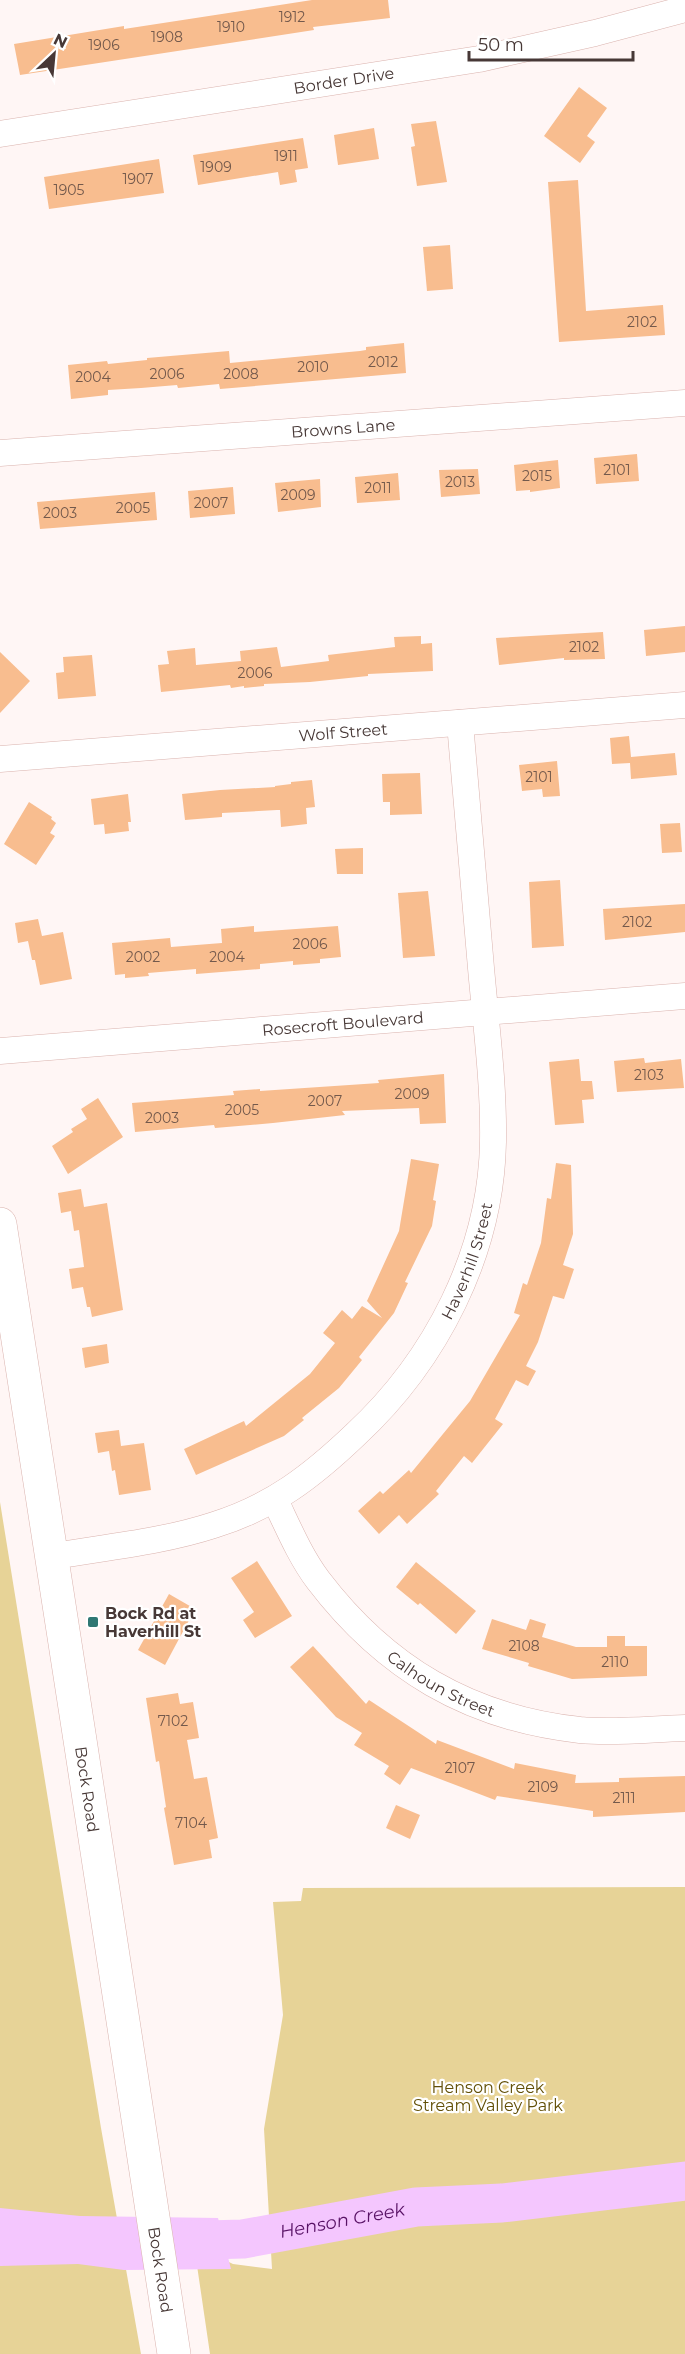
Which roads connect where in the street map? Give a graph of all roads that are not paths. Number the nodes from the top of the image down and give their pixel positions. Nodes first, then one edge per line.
1 (685, 9) edge
2 (0, 134) edge
3 (685, 403) edge
4 (0, 453) edge
5 (685, 705) edge
6 (460, 723) junction
7 (0, 759) edge
8 (685, 996) edge
9 (485, 1011) junction
10 (0, 1051) edge
11 (0, 1224) edge
12 (275, 1500) junction
13 (54, 1556) junction
14 (685, 1728) edge
15 (174, 2354) edge

1 - 2 street, Border Drive
3 - 4 street, Browns Lane
5 - 6 street, Wolf Street
6 - 7 street, Wolf Street
6 - 9 street, Haverhill Street
8 - 9 street, Rosecroft Boulevard
9 - 10 street, Rosecroft Boulevard
9 - 12 street, Haverhill Street
11 - 13 main road, Bock Road
12 - 13 street, Haverhill Street
12 - 14 street, Calhoun Street
13 - 15 main road, Bock Road

